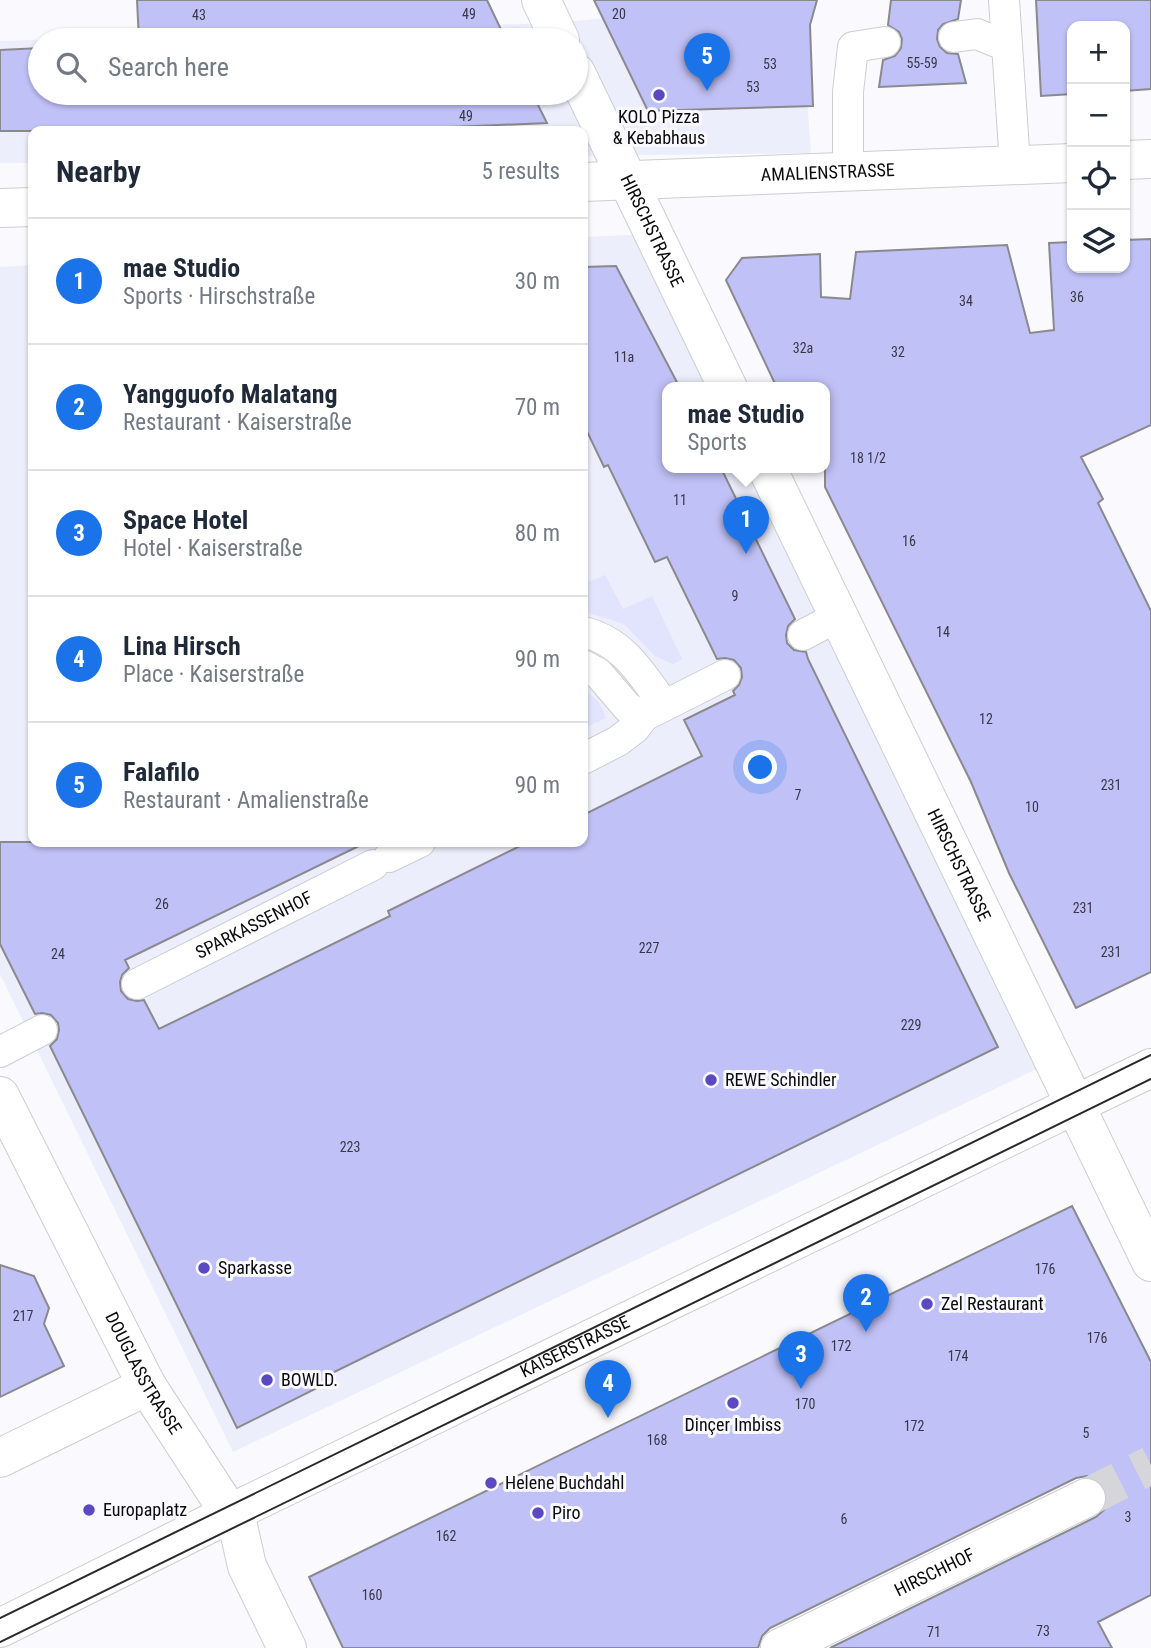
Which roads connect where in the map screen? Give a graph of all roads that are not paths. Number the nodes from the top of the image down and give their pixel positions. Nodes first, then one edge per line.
1 (541, 0) edge
2 (1004, 0) edge
3 (554, 28) edge
4 (954, 37) dead end
5 (885, 42) dead end
6 (1006, 46) junction
7 (588, 98) edge
8 (1151, 159) edge
9 (1130, 160) edge
10 (1067, 163) edge
11 (1015, 165) junction
12 (848, 170) junction
13 (627, 180) junction
14 (588, 182) edge
15 (28, 207) edge
16 (0, 208) edge
17 (725, 382) edge
18 (769, 473) edge
19 (839, 616) junction
20 (588, 634) edge
21 (803, 635) dead end
22 (588, 668) edge
23 (725, 674) dead end
24 (654, 711) junction
25 (588, 756) edge
26 (409, 847) edge
27 (137, 984) dead end
28 (43, 1030) dead end
29 (0, 1052) edge
30 (1151, 1068) edge
31 (0, 1096) edge
32 (1076, 1105) junction
33 (1151, 1262) edge
34 (147, 1386) junction
35 (0, 1458) edge
36 (1086, 1498) tunnel mouth
37 (231, 1513) junction
38 (192, 1522) dead end
39 (0, 1628) edge
40 (287, 1648) edge
41 (780, 1648) edge

1 - 3 street
2 - 6 lane
4 - 6 lane
5 - 12 lane
6 - 11 lane
7 - 13 street, HIRSCHSTRASSE
8 - 9 street
10 - 11 street, AMALIENSTRASSE
11 - 12 street, AMALIENSTRASSE
12 - 13 street, AMALIENSTRASSE
13 - 14 street, AMALIENSTRASSE
13 - 17 street, HIRSCHSTRASSE
15 - 16 street
18 - 19 street, HIRSCHSTRASSE
19 - 21 lane
19 - 32 street, HIRSCHSTRASSE
20 - 24 lane
22 - 24 lane
23 - 24 lane
24 - 25 lane
26 - 27 lane, SPARKASSENHOF
28 - 29 lane
30 - 32 street, KAISERSTRASSE
31 - 34 street, DOUGLASSTRASSE
32 - 33 street, HIRSCHSTRASSE
32 - 37 street, KAISERSTRASSE
34 - 35 street
34 - 37 street, DOUGLASSTRASSE
36 - 41 street, HIRSCHHOF
37 - 38 lane
37 - 39 street, KAISERSTRASSE
37 - 40 street, DOUGLASSTRASSE

